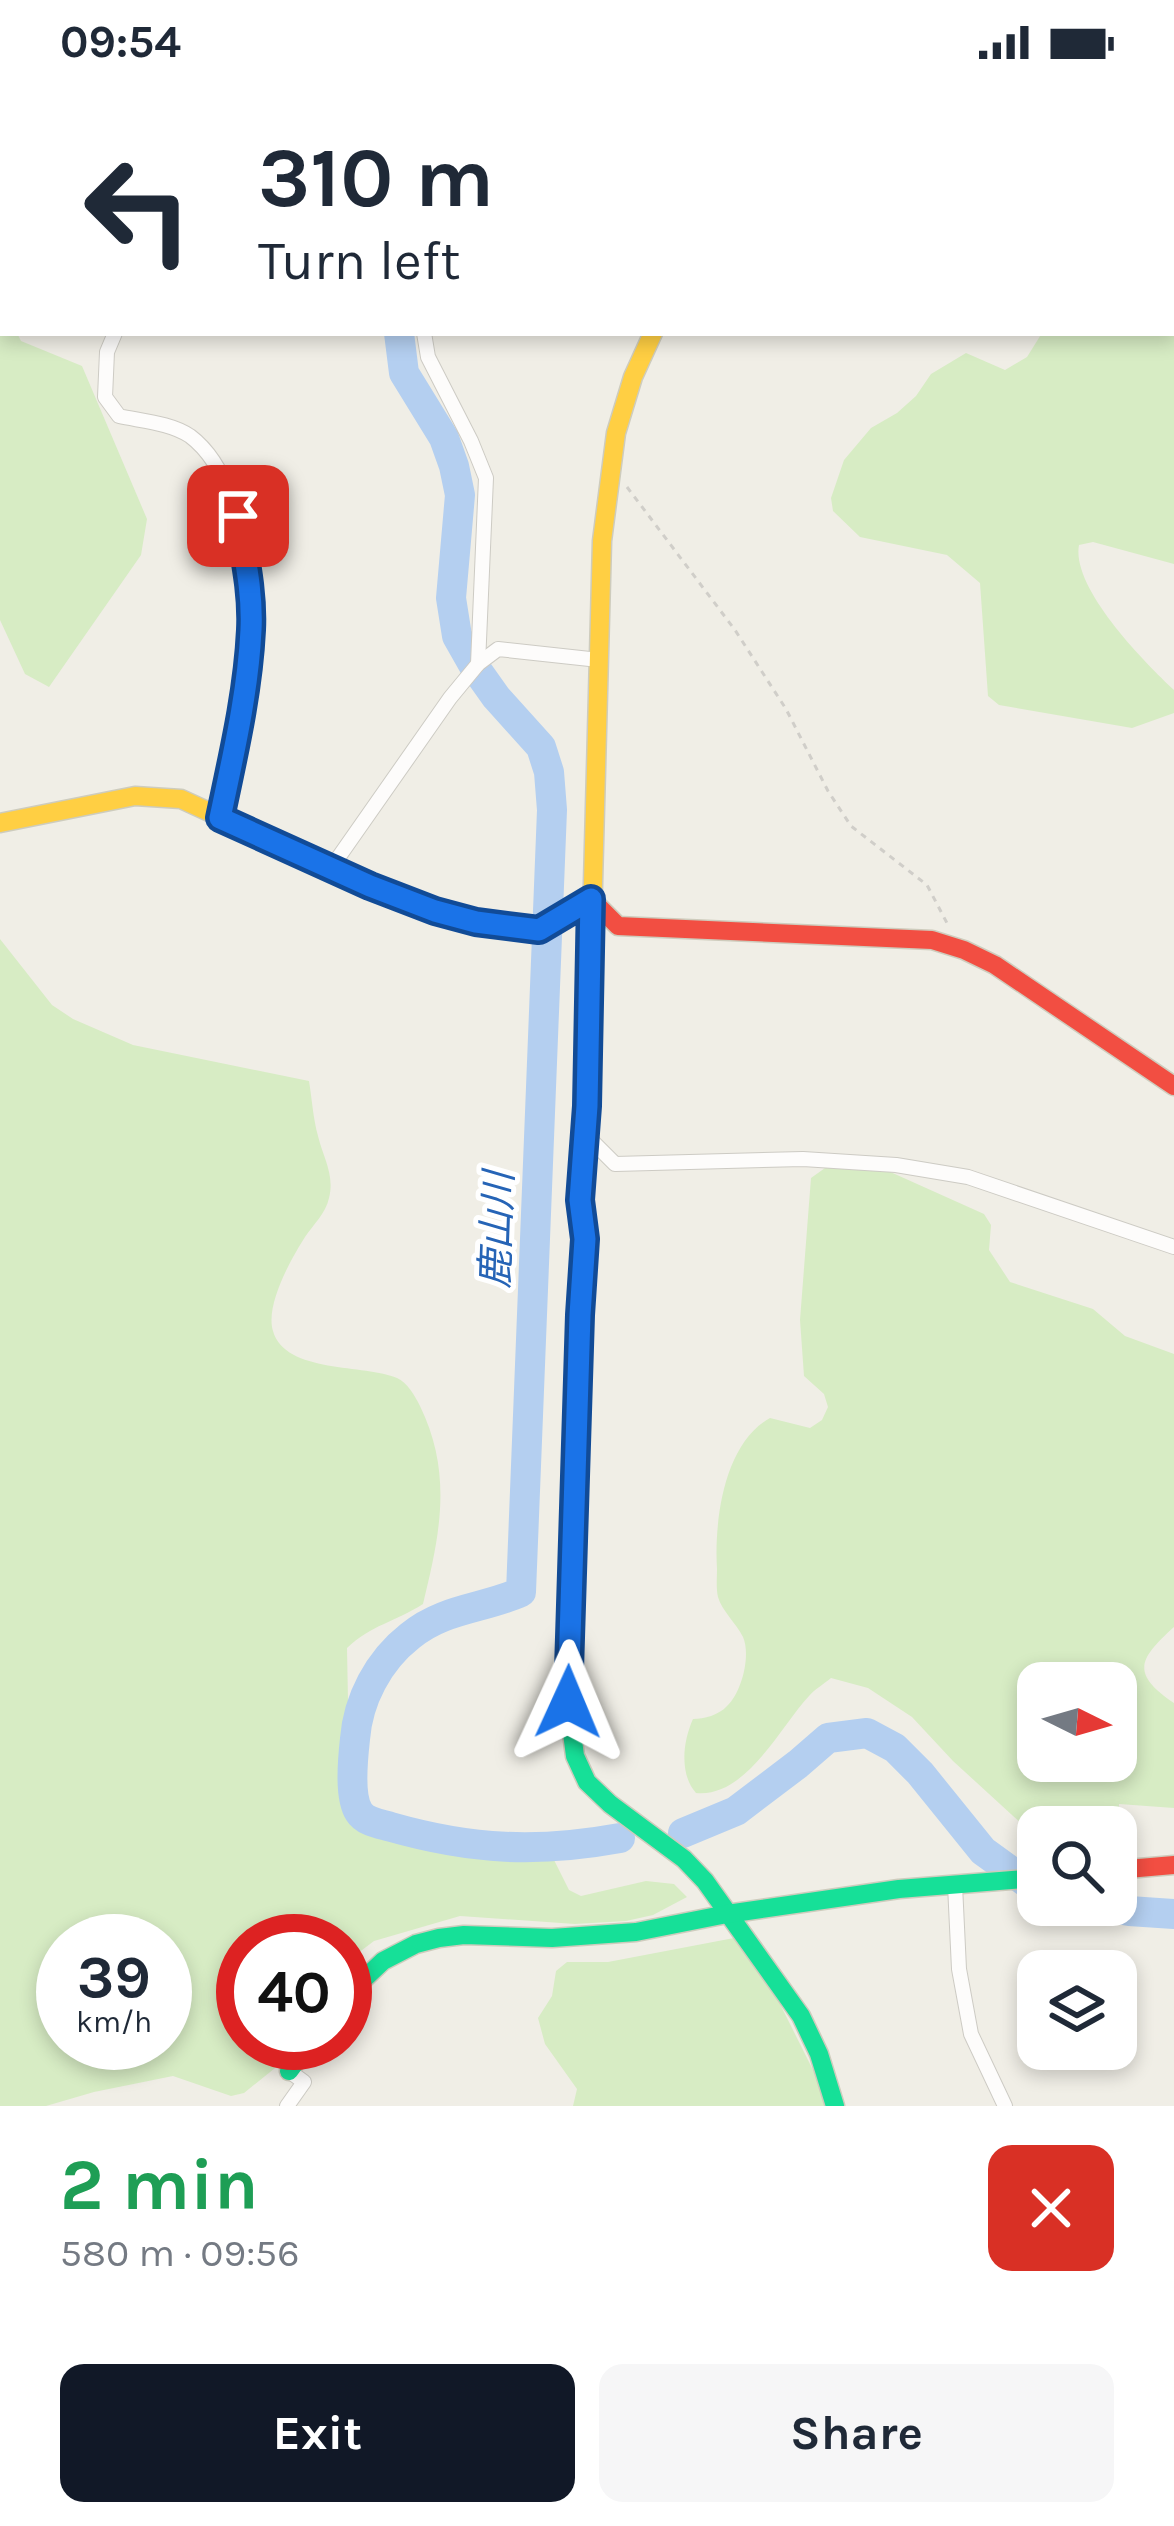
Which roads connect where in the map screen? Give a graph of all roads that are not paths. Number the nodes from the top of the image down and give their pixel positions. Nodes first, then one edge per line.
1 (114, 336) edge
2 (424, 336) edge
3 (652, 336) edge
4 (599, 660) junction
5 (478, 664) junction
6 (220, 818) junction
7 (0, 823) edge
8 (331, 868) junction
9 (591, 899) junction
10 (1174, 1086) edge
11 (586, 1135) junction
12 (1174, 1247) edge
13 (1174, 1865) edge
14 (1137, 1868) edge
15 (1017, 1880) edge
16 (955, 1885) junction
17 (727, 1914) junction
18 (372, 1969) edge
19 (289, 2071) edge
20 (286, 2106) edge
21 (835, 2106) edge
22 (1005, 2106) edge

1 - 6 street
2 - 5 street
3 - 4 street
4 - 5 street
4 - 9 street
5 - 8 street
6 - 7 street
6 - 8 street
8 - 9 street
9 - 10 street
9 - 11 street
11 - 12 street
11 - 17 street
13 - 14 street
15 - 16 street
16 - 17 street
16 - 22 street
17 - 18 street
17 - 21 street
19 - 20 street

